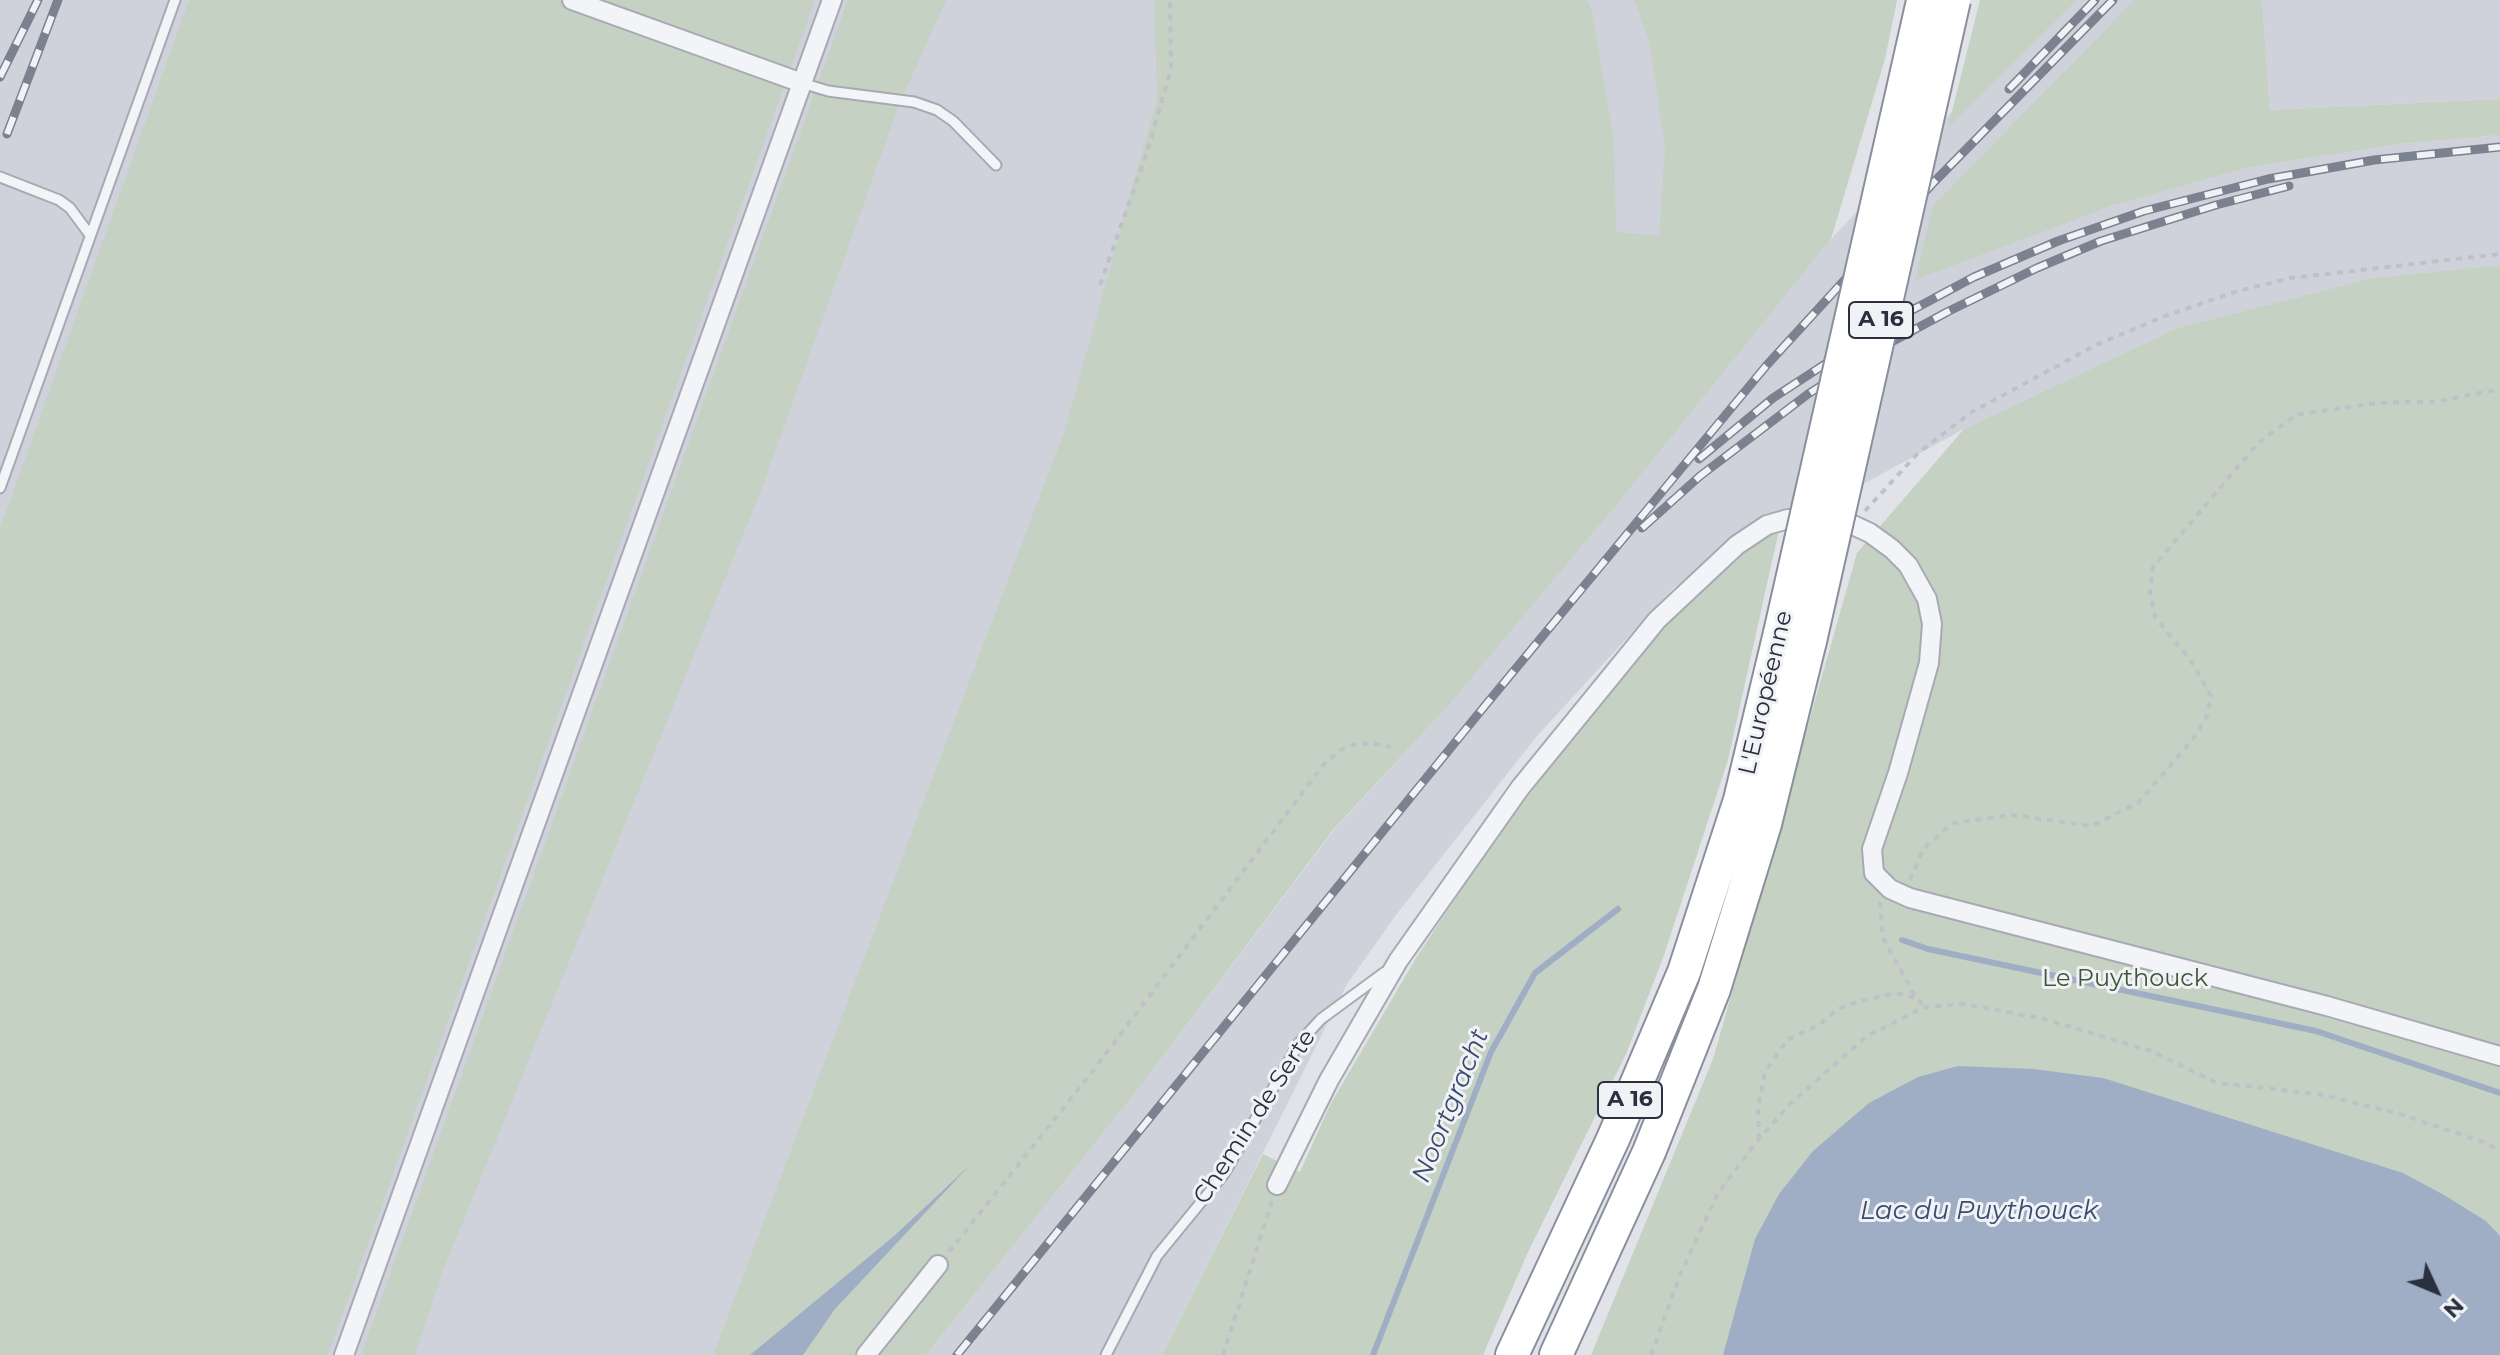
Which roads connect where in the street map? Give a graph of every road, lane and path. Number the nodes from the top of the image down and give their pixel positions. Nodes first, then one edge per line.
1 (175, 0) edge
2 (572, 0) edge
3 (832, 0) edge
4 (1170, 0) edge
5 (1933, 0) edge
6 (802, 83) junction
7 (996, 165) dead end
8 (0, 177) edge
9 (90, 235) junction
10 (2500, 254) edge
11 (1100, 285) dead end
12 (2500, 389) edge
13 (0, 488) edge
14 (1853, 525) junction
15 (1795, 637) junction
16 (1391, 747) dead end
17 (1878, 879) junction
18 (1898, 894) junction
19 (1398, 961) junction
20 (1916, 998) junction
21 (1925, 1007) junction
22 (2500, 1056) edge
23 (1759, 1139) junction
24 (2500, 1152) edge
25 (1277, 1185) joint
26 (938, 1265) joint
27 (344, 1355) edge
28 (866, 1355) edge
29 (1106, 1355) edge
30 (1223, 1355) edge
31 (1512, 1355) edge
32 (1556, 1355) edge
33 (1651, 1355) edge

1 - 9 lane
2 - 6 street
3 - 6 street
4 - 11 path
5 - 15 highway, L'Européenne / A 16, bridge
6 - 7 lane
6 - 27 street
8 - 9 lane
9 - 13 lane
10 - 14 path
12 - 18 path
14 - 17 street
14 - 19 street, Chemin de Serte
15 - 31 highway, L'Européenne / A 16
15 - 32 highway, L'Européenne / A 16
16 - 26 path
17 - 18 street
17 - 20 path
18 - 22 street
19 - 25 street
19 - 29 lane, Chemin de Serte
20 - 21 path
20 - 23 path
21 - 23 path
21 - 24 path
23 - 33 path
25 - 30 path
26 - 28 street

